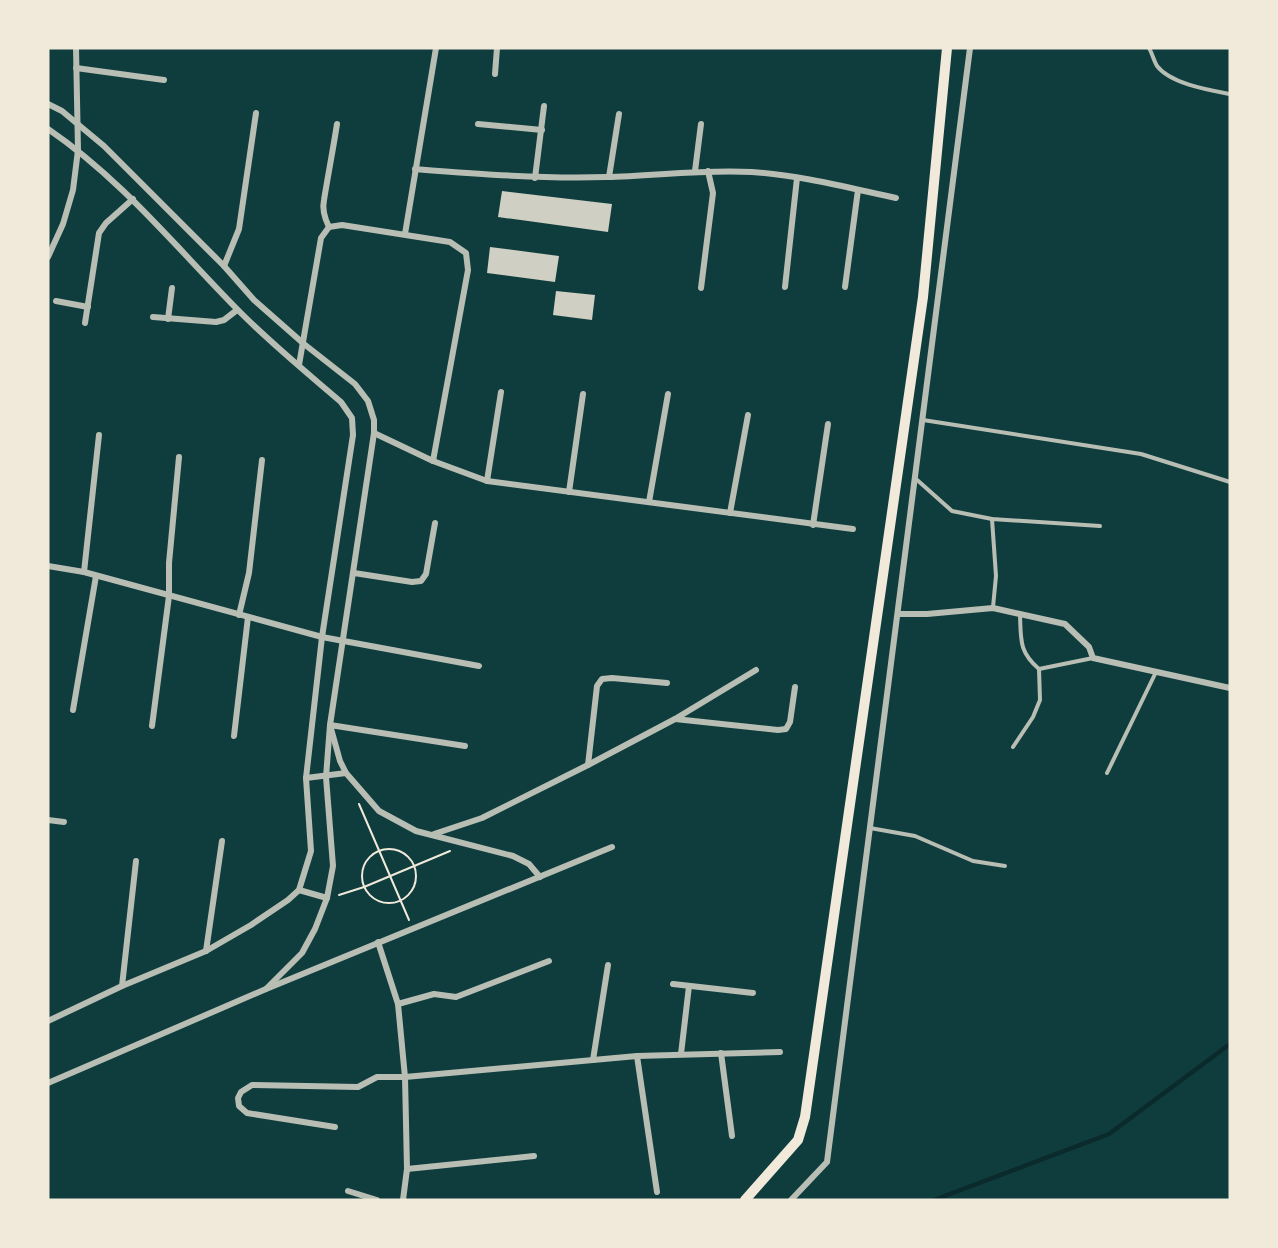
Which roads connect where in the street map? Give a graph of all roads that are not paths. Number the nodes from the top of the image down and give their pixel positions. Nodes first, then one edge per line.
1 (76, 48) edge
2 (436, 48) edge
3 (497, 48) edge
4 (947, 48) edge
5 (970, 48) edge
6 (1149, 48) edge
7 (76, 68) junction
8 (495, 75) dead end
9 (164, 80) dead end
10 (1230, 94) edge
11 (48, 104) edge
12 (544, 106) dead end
13 (256, 113) dead end
14 (619, 114) dead end
15 (76, 123) junction
16 (337, 124) dead end
17 (478, 124) dead end
18 (701, 124) dead end
19 (48, 129) edge
20 (542, 130) junction
21 (78, 150) junction
22 (415, 169) junction
23 (695, 171) junction
24 (708, 171) junction
25 (609, 177) junction
26 (535, 178) junction
27 (796, 178) junction
28 (858, 190) junction
29 (896, 198) dead end
30 (133, 199) junction
31 (329, 227) junction
32 (405, 234) junction
33 (48, 257) edge
34 (224, 266) junction
35 (785, 287) dead end
36 (845, 287) dead end
37 (172, 288) dead end
38 (701, 288) dead end
39 (56, 301) dead end
40 (87, 307) junction
41 (237, 310) junction
42 (153, 317) dead end
43 (168, 319) junction
44 (85, 323) dead end
45 (304, 344) junction
46 (299, 365) junction
47 (501, 392) dead end
48 (583, 394) dead end
49 (668, 394) dead end
50 (748, 415) dead end
51 (923, 420) junction
52 (828, 424) dead end
53 (374, 433) junction
54 (99, 435) dead end
55 (179, 457) dead end
56 (262, 460) dead end
57 (433, 461) junction
58 (915, 479) junction
59 (487, 481) junction
60 (1230, 482) edge
61 (569, 492) junction
62 (649, 502) junction
63 (730, 513) junction
64 (992, 519) junction
65 (435, 523) dead end
66 (813, 525) junction
67 (1100, 526) dead end
68 (853, 529) dead end
69 (48, 566) edge
70 (84, 572) junction
71 (354, 573) junction
72 (96, 576) junction
73 (168, 596) junction
74 (993, 608) junction
75 (898, 614) junction
76 (238, 615) junction
77 (1020, 615) junction
78 (248, 617) junction
79 (322, 637) junction
80 (341, 641) junction
81 (1093, 658) junction
82 (479, 666) dead end
83 (1039, 669) junction
84 (756, 670) dead end
85 (1156, 671) junction
86 (667, 683) dead end
87 (795, 687) dead end
88 (1230, 688) edge
89 (73, 710) dead end
90 (675, 719) junction
91 (330, 725) junction
92 (152, 726) dead end
93 (234, 736) dead end
94 (465, 746) dead end
95 (1013, 747) dead end
96 (588, 765) junction
97 (346, 773) junction
98 (1107, 773) dead end
99 (326, 777) junction
100 (306, 778) junction
101 (48, 820) edge
102 (64, 822) dead end
103 (870, 828) junction
104 (432, 835) junction
105 (222, 842) dead end
106 (612, 847) dead end
107 (136, 861) dead end
108 (1005, 866) dead end
109 (540, 877) junction
110 (299, 890) junction
111 (327, 898) junction
112 (378, 942) junction
113 (206, 951) junction
114 (549, 962) dead end
115 (608, 965) dead end
116 (673, 984) dead end
117 (122, 986) junction
118 (689, 986) junction
119 (266, 988) junction
120 (753, 993) dead end
121 (398, 1004) junction
122 (48, 1021) edge
123 (780, 1052) dead end
124 (721, 1053) junction
125 (681, 1054) junction
126 (637, 1056) junction
127 (593, 1060) junction
128 (405, 1077) junction
129 (48, 1083) edge
130 (335, 1127) dead end
131 (732, 1136) dead end
132 (534, 1156) dead end
133 (407, 1169) junction
134 (348, 1191) dead end
135 (657, 1192) dead end
136 (377, 1200) edge
137 (403, 1200) edge
138 (745, 1200) edge
139 (791, 1200) edge

1 - 7 street
2 - 22 street
3 - 8 street
4 - 138 main road
5 - 51 street
6 - 10 lane
7 - 9 street
7 - 15 street
11 - 15 street
12 - 20 street
13 - 34 street
14 - 25 street
15 - 21 street
15 - 34 street
16 - 31 street
17 - 20 street
18 - 23 street
19 - 21 street
20 - 26 street
21 - 30 street
21 - 33 street
22 - 26 street
22 - 32 street
23 - 24 street
23 - 25 street
24 - 27 street
24 - 38 street
25 - 26 street
27 - 28 street
27 - 35 street
28 - 29 street
28 - 36 street
30 - 40 street
30 - 41 street
31 - 32 street
31 - 45 street
32 - 57 street
34 - 45 street
37 - 43 street
39 - 40 street
40 - 44 street
41 - 43 street
41 - 46 street
42 - 43 street
45 - 46 street
45 - 53 street
46 - 79 street
47 - 59 street
48 - 61 street
49 - 62 street
50 - 63 street
51 - 58 street
51 - 60 lane
52 - 66 street
53 - 57 street
53 - 71 street
54 - 70 street
55 - 73 street
56 - 76 street
57 - 59 street
58 - 64 lane
58 - 75 street
59 - 61 street
61 - 62 street
62 - 63 street
63 - 66 street
64 - 67 lane
64 - 74 lane
65 - 71 street
66 - 68 street
69 - 70 street
70 - 72 street
71 - 80 street
72 - 73 street
72 - 89 street
73 - 76 street
73 - 92 street
74 - 75 street
74 - 77 street
75 - 103 street
76 - 78 street
77 - 81 street
77 - 83 lane
78 - 79 street
78 - 93 street
79 - 80 street
79 - 100 street
80 - 82 street
80 - 91 street
81 - 83 lane
81 - 85 street
83 - 95 lane
84 - 90 street
85 - 88 street
85 - 98 lane
86 - 96 street
87 - 90 street
90 - 96 street
91 - 94 street
91 - 97 street
91 - 99 street
96 - 104 street
97 - 99 street
97 - 104 street
99 - 100 street
99 - 111 street
100 - 110 street
101 - 102 street
103 - 108 lane
103 - 139 street
104 - 109 street
105 - 113 street
106 - 109 street
107 - 117 street
109 - 112 street
110 - 111 street
110 - 113 street
111 - 119 street
112 - 119 street
112 - 121 street
113 - 117 street
114 - 121 street
115 - 127 street
116 - 118 street
117 - 122 street
118 - 120 street
118 - 125 street
119 - 129 street
121 - 128 street
123 - 124 street
124 - 125 street
124 - 131 street
125 - 126 street
126 - 127 street
126 - 135 street
127 - 128 street
128 - 130 street
128 - 133 street
132 - 133 street
133 - 137 street
134 - 136 street

